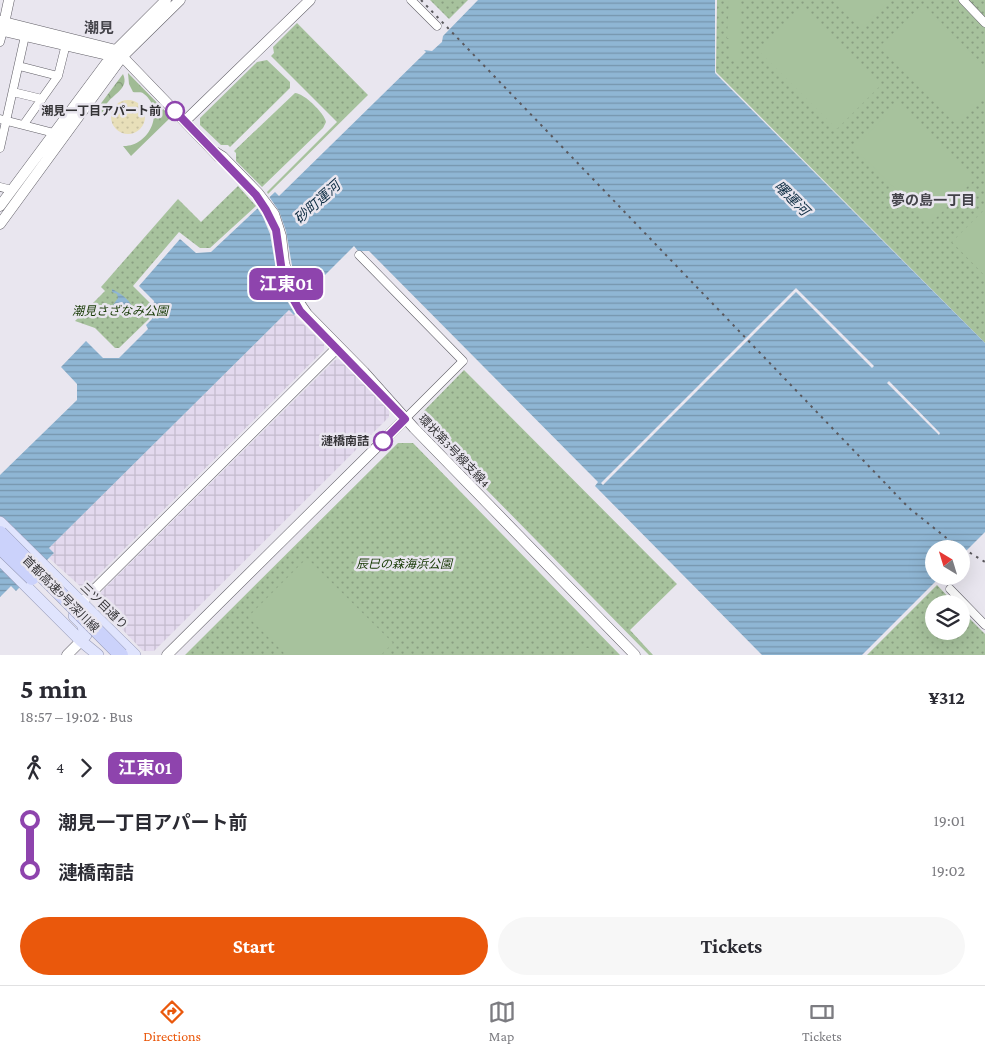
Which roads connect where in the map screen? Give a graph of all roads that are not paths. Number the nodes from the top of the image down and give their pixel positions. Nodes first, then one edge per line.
1 (9, 0) edge
2 (166, 0) edge
3 (180, 0) edge
4 (310, 0) edge
5 (411, 0) edge
6 (963, 0) edge
7 (985, 23) edge
8 (2, 26) edge
9 (437, 26) dead end
10 (25, 36) junction
11 (0, 42) edge
12 (66, 44) junction
13 (116, 55) junction
14 (19, 66) junction
15 (58, 76) junction
16 (13, 92) junction
17 (42, 99) junction
18 (3, 119) edge
19 (185, 122) junction
20 (24, 124) junction
21 (54, 133) junction
22 (0, 148) edge
23 (0, 187) edge
24 (12, 190) junction
25 (0, 206) edge
26 (0, 224) edge
27 (359, 255) dead end
28 (337, 348) junction
29 (405, 419) junction
30 (0, 522) edge
31 (0, 533) edge
32 (0, 547) edge
33 (0, 560) edge
34 (54, 577) junction
35 (950, 589) dead end
36 (81, 603) junction
37 (985, 625) edge
38 (81, 641) junction
39 (67, 655) edge
40 (100, 655) edge
41 (122, 655) edge
42 (135, 655) edge
43 (167, 655) edge
44 (635, 655) edge

1 - 8 street
2 - 13 street
3 - 13 street
4 - 19 street
5 - 9 street
6 - 7 street
8 - 10 street
8 - 11 street
8 - 13 street
10 - 12 street
10 - 14 street
12 - 13 street
12 - 15 street
13 - 19 street
13 - 21 street
13 - 26 street
14 - 15 street
14 - 16 street
15 - 17 street
16 - 17 street
16 - 18 street
17 - 20 street
18 - 20 street
18 - 22 street
19 - 28 street
20 - 21 street
21 - 24 street
23 - 24 street
24 - 25 street
27 - 29 street
28 - 29 street
28 - 36 street
29 - 43 street, 環状第3号線支線4
29 - 44 street, 環状第3号線支線4
30 - 34 main road, 三ツ目通り
31 - 41 highway, 首都高速9号深川線, bridge
32 - 40 highway, 首都高速9号深川線, bridge
33 - 38 main road
34 - 36 main road, 三ツ目通り
34 - 38 main road, 三ツ目通り
35 - 37 street
36 - 42 main road, 三ツ目通り
38 - 39 street
38 - 40 main road

